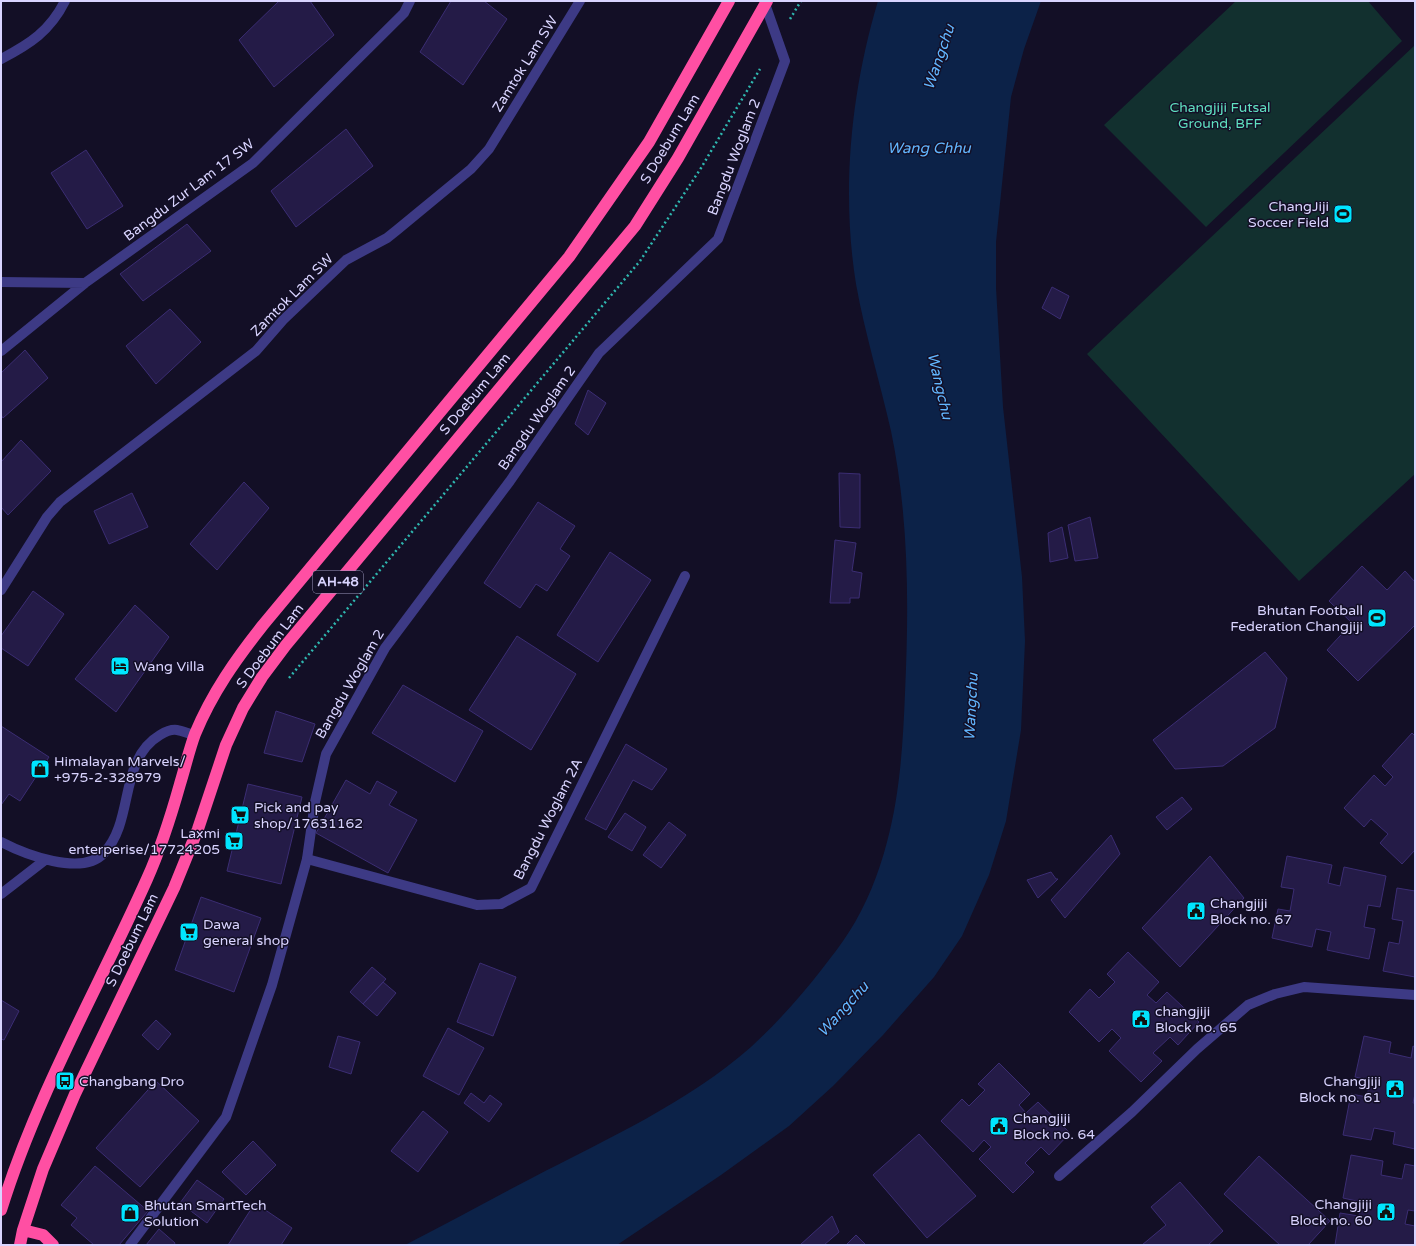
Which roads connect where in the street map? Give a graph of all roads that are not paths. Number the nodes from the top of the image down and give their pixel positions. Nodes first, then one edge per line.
1 (65, 1) edge
2 (410, 1) edge
3 (580, 1) edge
4 (729, 1) edge
5 (766, 2) edge
6 (1, 59) edge
7 (1, 282) edge
8 (85, 284) junction
9 (1, 351) edge
10 (685, 576) dead end
11 (1, 590) edge
12 (195, 735) junction
13 (1, 842) edge
14 (307, 859) junction
15 (45, 860) junction
16 (1, 894) edge
17 (1415, 995) edge
18 (1059, 1176) dead end
19 (1, 1210) edge
20 (23, 1230) junction
21 (20, 1245) edge
22 (53, 1245) edge
23 (130, 1245) edge

1 - 6 street
2 - 8 street, Bangdu Zur Lam 17 SW
3 - 11 street, Zamtok Lam SW
4 - 12 highway, S Doebum Lam / AH-48
5 - 14 street, Bangdu Woglam 2
5 - 20 highway, S Doebum Lam / AH-48
7 - 8 street
8 - 9 street, Bangdu Zur Lam 17 SW
10 - 14 street, Bangdu Woglam 2A
12 - 15 street
12 - 19 highway, S Doebum Lam / AH-48
13 - 15 street
14 - 23 street, Bangdu Woglam 2
15 - 16 street
17 - 18 street
20 - 21 highway, S Doebum Lam / AH-48
20 - 22 highway

